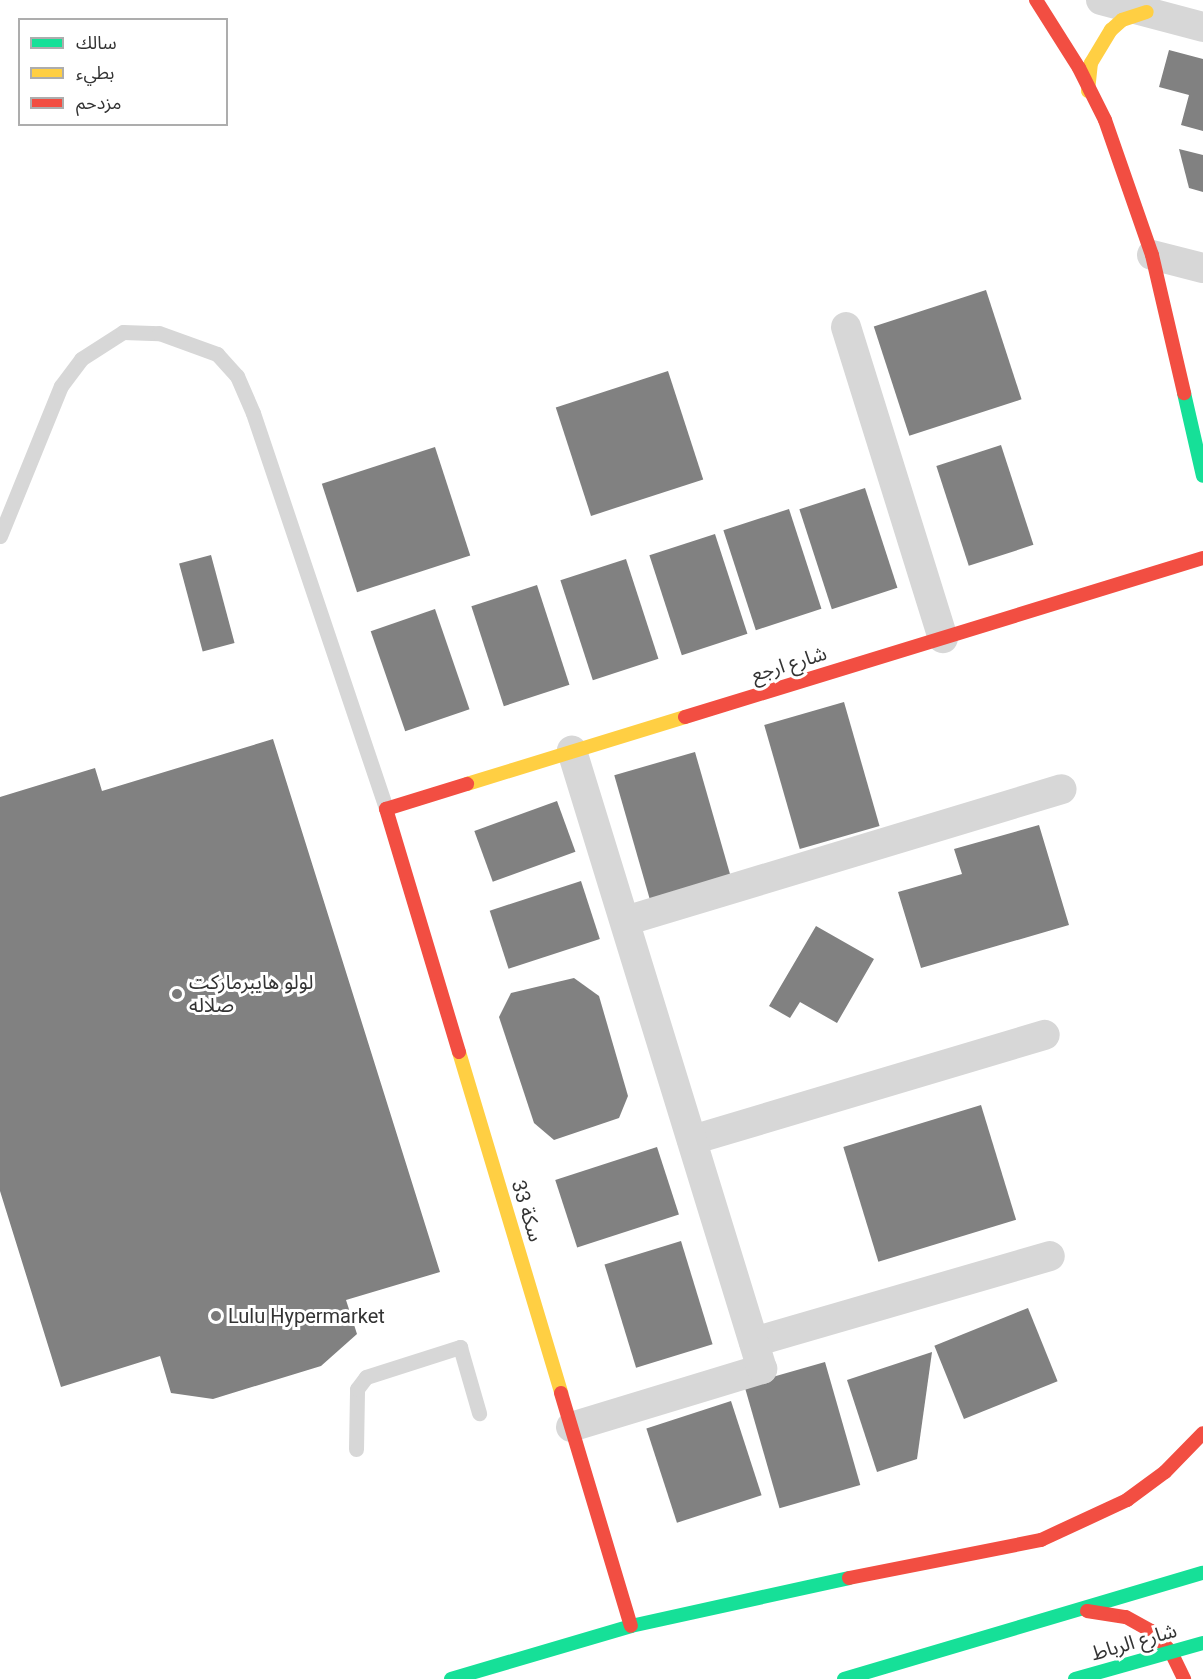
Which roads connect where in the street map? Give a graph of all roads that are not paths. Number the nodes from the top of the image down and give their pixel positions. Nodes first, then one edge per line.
1 (1036, 0) edge
2 (1101, 0) edge
3 (1149, 6) edge
4 (1203, 27) edge
5 (1088, 91) junction
6 (1152, 255) junction
7 (1203, 268) edge
8 (846, 327) dead end
9 (1203, 476) edge
10 (0, 536) edge
11 (1203, 558) edge
12 (943, 638) junction
13 (572, 751) junction
14 (1060, 789) dead end
15 (386, 809) junction
16 (625, 921) junction
17 (1045, 1035) dead end
18 (692, 1140) junction
19 (1050, 1257) dead end
20 (754, 1342) junction
21 (479, 1413) dead end
22 (571, 1427) junction
23 (1203, 1433) edge
24 (356, 1449) dead end
25 (1203, 1572) edge
26 (1064, 1614) junction
27 (631, 1626) junction
28 (1203, 1643) edge
29 (451, 1679) edge
30 (844, 1679) edge
31 (1075, 1679) edge
32 (1184, 1679) edge

1 - 5 main road
2 - 3 street
3 - 4 street
3 - 5 main road
5 - 6 main road
6 - 7 street
6 - 9 main road
8 - 12 street
10 - 15 lane
11 - 12 main road, شارع ارجع
12 - 13 main road, شارع ارجع
13 - 15 main road, شارع ارجع
13 - 16 street
14 - 16 street
15 - 22 main road, سكة 33
16 - 18 street
17 - 18 street
18 - 20 street
19 - 20 street
20 - 22 street
21 - 24 lane
22 - 27 main road, سكة 33
23 - 27 main road
25 - 26 main road
26 - 30 main road
26 - 32 main road
27 - 29 main road
28 - 31 main road, شارع الرباط, bridge

